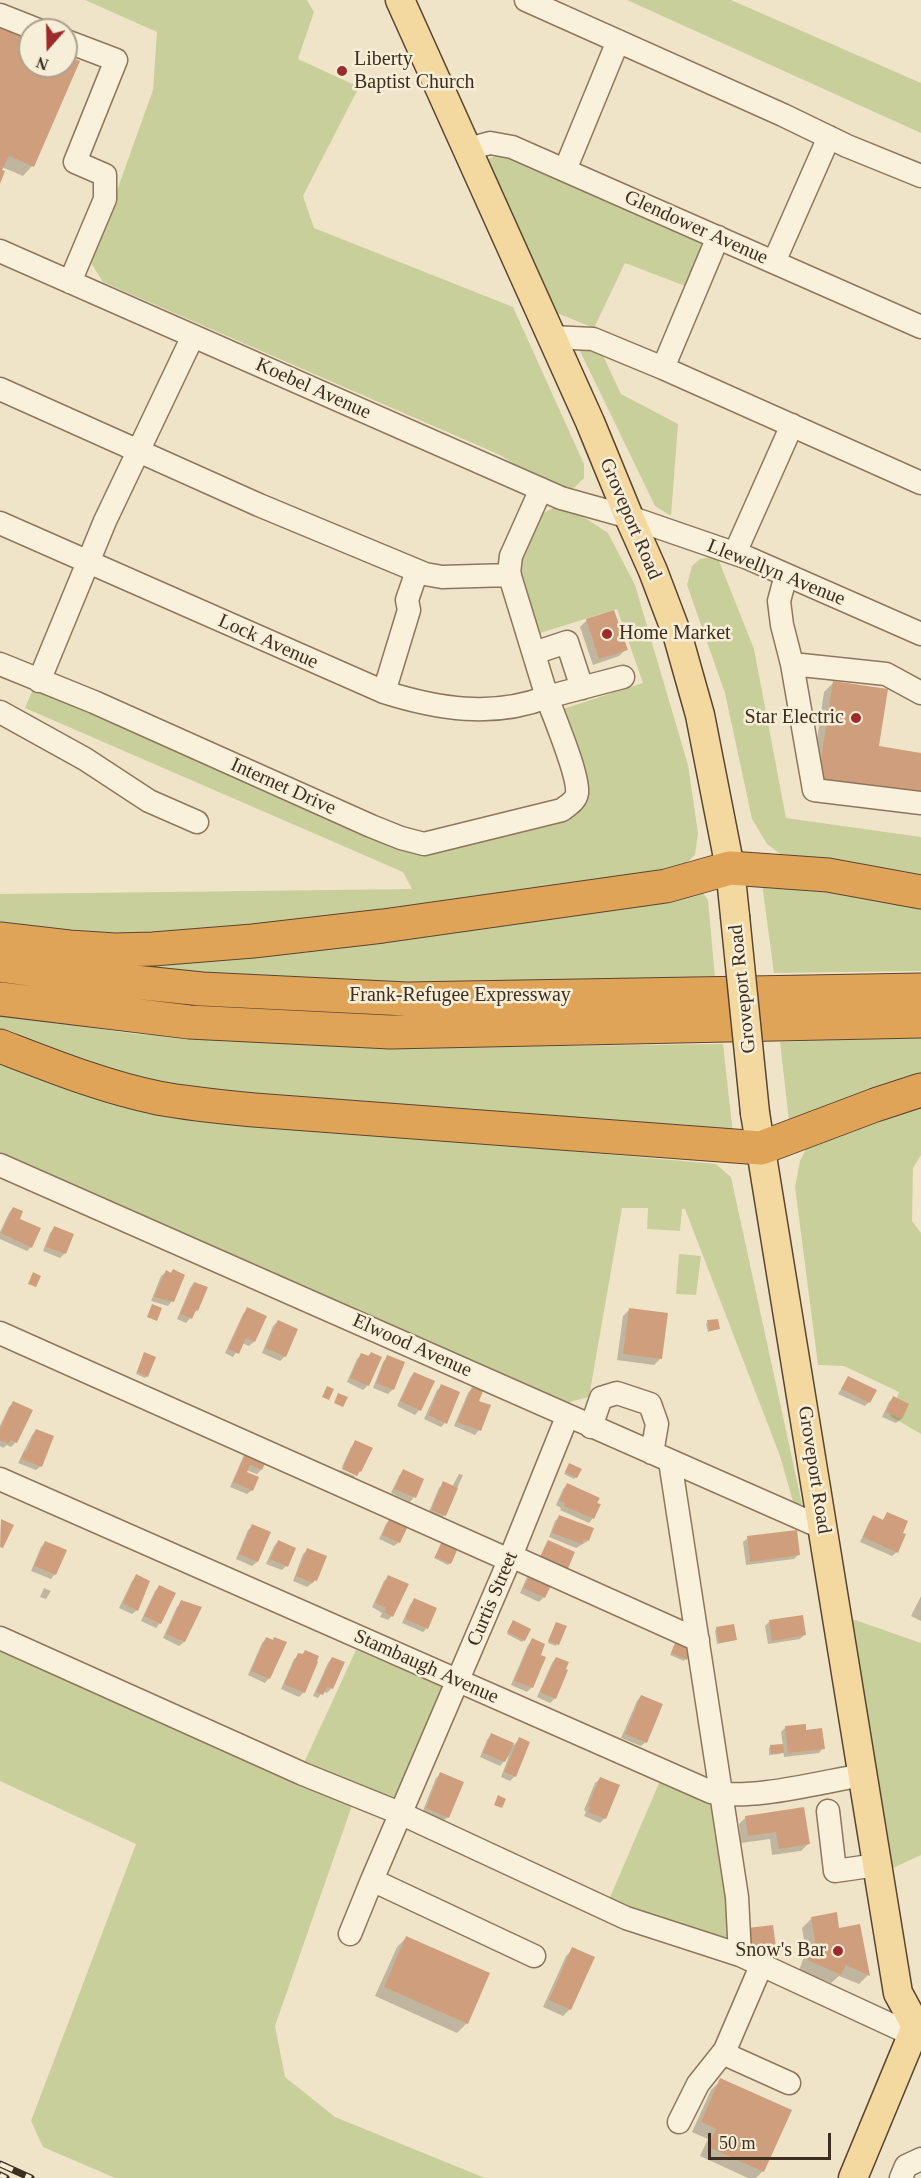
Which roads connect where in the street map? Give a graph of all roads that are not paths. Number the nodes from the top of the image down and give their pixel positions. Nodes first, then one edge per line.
1 (400, 0) edge
2 (526, 0) edge
3 (0, 15) edge
4 (18, 22) edge
5 (618, 41) junction
6 (78, 46) edge
7 (829, 137) junction
8 (468, 149) junction
9 (565, 170) junction
10 (921, 176) edge
11 (718, 237) junction
12 (0, 251) edge
13 (774, 262) junction
14 (70, 282) junction
15 (921, 327) edge
16 (193, 336) junction
17 (551, 337) junction
18 (663, 368) junction
19 (0, 390) edge
20 (792, 425) junction
21 (140, 452) junction
22 (921, 483) edge
23 (541, 489) junction
24 (629, 518) junction
25 (0, 523) edge
26 (735, 554) junction
27 (88, 561) junction
28 (417, 571) junction
29 (510, 575) junction
30 (786, 575) junction
31 (921, 634) edge
32 (534, 653) junction
33 (0, 664) edge
34 (792, 664) junction
35 (623, 677) dead end
36 (39, 681) junction
37 (582, 688) junction
38 (384, 692) junction
39 (921, 693) edge
40 (547, 698) junction
41 (0, 712) edge
42 (921, 803) edge
43 (197, 822) dead end
44 (730, 868) junction
45 (921, 892) edge
46 (0, 939) edge
47 (0, 965) edge
48 (921, 990) edge
49 (0, 999) edge
50 (921, 1021) edge
51 (0, 1046) edge
52 (921, 1090) edge
53 (761, 1148) junction
54 (0, 1165) edge
55 (0, 1333) edge
56 (567, 1417) junction
57 (591, 1427) junction
58 (661, 1457) junction
59 (0, 1479) edge
60 (823, 1528) junction
61 (510, 1558) junction
62 (0, 1638) edge
63 (698, 1640) junction
64 (458, 1681) junction
65 (863, 1775) junction
66 (723, 1795) junction
67 (828, 1811) dead end
68 (402, 1814) junction
69 (877, 1865) junction
70 (372, 1880) junction
71 (350, 1934) dead end
72 (740, 1955) junction
73 (534, 1956) dead end
74 (761, 1966) junction
75 (918, 2026) edge
76 (725, 2050) junction
77 (789, 2083) dead end
78 (679, 2122) dead end
79 (921, 2159) edge
80 (853, 2178) edge
81 (901, 2178) edge

1 - 8 main road, Groveport Road
2 - 5 street
3 - 4 street
5 - 7 street
5 - 9 street
6 - 14 street
7 - 10 street
7 - 13 street
8 - 9 street, Glendower Avenue
8 - 17 main road, Groveport Road
9 - 11 street, Glendower Avenue
11 - 13 street, Glendower Avenue
11 - 18 street
12 - 14 street, Koebel Avenue
13 - 15 street, Glendower Avenue
14 - 16 street, Koebel Avenue
16 - 21 street
16 - 23 street, Koebel Avenue
17 - 18 street
17 - 24 main road, Groveport Road
18 - 20 street
19 - 21 street
20 - 22 street
20 - 26 street
21 - 27 street
21 - 28 street
23 - 24 street, Koebel Avenue
23 - 29 street
24 - 26 street, Llewellyn Avenue
24 - 44 main road, Groveport Road
25 - 27 street, Lock Avenue
26 - 30 street, Llewellyn Avenue
27 - 36 street
27 - 38 street, Lock Avenue
28 - 29 street
28 - 38 street
29 - 32 street
30 - 31 street, Llewellyn Avenue
30 - 34 street
32 - 37 street
32 - 40 street
33 - 36 street, Internet Drive
34 - 39 street
34 - 42 street
35 - 37 street, Lock Avenue
36 - 40 street, Internet Drive
37 - 40 street, Lock Avenue
38 - 40 street, Lock Avenue
41 - 43 street
44 - 45 highway
44 - 46 highway
44 - 53 main road, Groveport Road, bridge
47 - 48 highway, Frank-Refugee Expressway
49 - 50 highway, Frank-Refugee Expressway
51 - 53 highway
52 - 53 highway
53 - 60 main road, Groveport Road
54 - 56 street, Elwood Avenue
55 - 61 street
56 - 57 street, Elwood Avenue
56 - 61 street, Curtis Street
57 - 58 street, Elwood Avenue
57 - 58 street
58 - 60 street, Elwood Avenue
58 - 63 street
59 - 64 street, Stambaugh Avenue
60 - 65 main road, Groveport Road
61 - 63 street
61 - 64 street, Curtis Street
62 - 68 street
63 - 66 street
64 - 66 street, Stambaugh Avenue
64 - 68 street, Curtis Street
65 - 66 street, Stambaugh Avenue
65 - 69 main road, Groveport Road
66 - 72 street
67 - 69 street
68 - 70 street, Curtis Street
68 - 72 street
69 - 75 main road, Groveport Road
70 - 71 street, Curtis Street
70 - 73 street
72 - 74 street
74 - 75 street
74 - 76 street
75 - 80 main road
76 - 77 street
76 - 78 street
79 - 81 street

